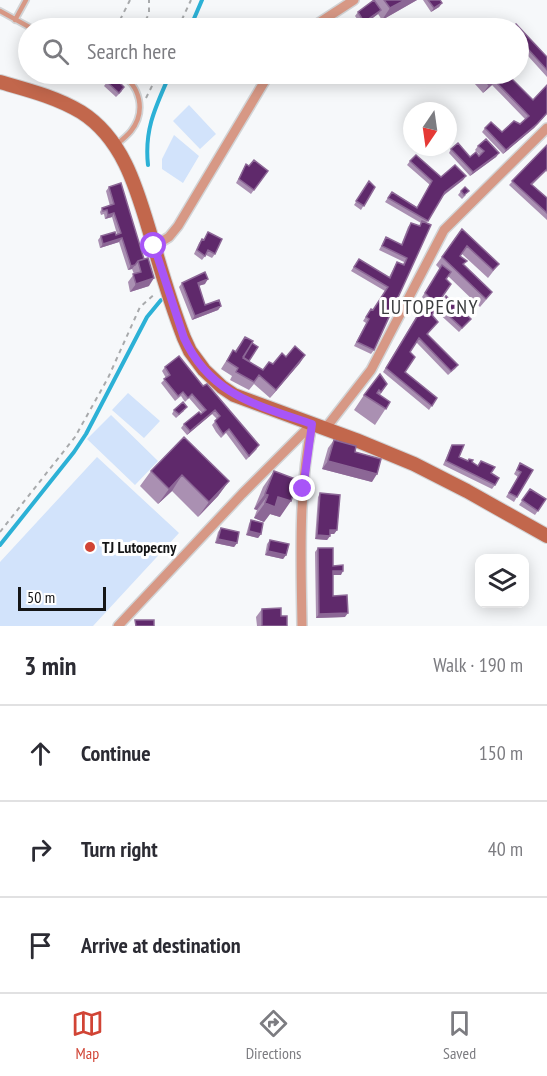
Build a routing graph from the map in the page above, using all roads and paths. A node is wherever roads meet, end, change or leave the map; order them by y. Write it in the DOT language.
graph roads {
  1 [pos="26,0"];
  2 [pos="130,0"];
  3 [pos="149,0"];
  4 [pos="191,0"];
  5 [pos="354,0"];
  6 [pos="0,11"];
  7 [pos="121,18"];
  8 [pos="147,18"];
  9 [pos="183,18"];
  10 [pos="326,18"];
  11 [pos="15,20"];
  12 [pos="18,22"];
  13 [pos="0,82"];
  14 [pos="134,84"];
  15 [pos="154,84"];
  16 [pos="263,84"];
  17 [pos="140,104"];
  18 [pos="547,129"];
  19 [pos="115,146"];
  20 [pos="154,246"];
  21 [pos="167,289"];
  22 [pos="318,427"];
  23 [pos="0,532"];
  24 [pos="547,536"];
  25 [pos="118,626"];
  26 [pos="302,626"];
  1 -- 11 [label="lane"];
  2 -- 7 [label="path"];
  3 -- 8 [label="path"];
  4 -- 9 [label="path"];
  5 -- 10 [label="street"];
  6 -- 11 [label="lane"];
  11 -- 12 [label="lane"];
  13 -- 19 [label="main road"];
  14 -- 17 [label="lane"];
  15 -- 17 [label="path"];
  16 -- 20 [label="street"];
  17 -- 19 [label="lane"];
  18 -- 22 [label="street"];
  19 -- 20 [label="main road"];
  20 -- 21 [label="main road"];
  21 -- 22 [label="main road"];
  21 -- 23 [label="path"];
  22 -- 24 [label="main road"];
  22 -- 25 [label="street"];
  22 -- 26 [label="street"];
}
